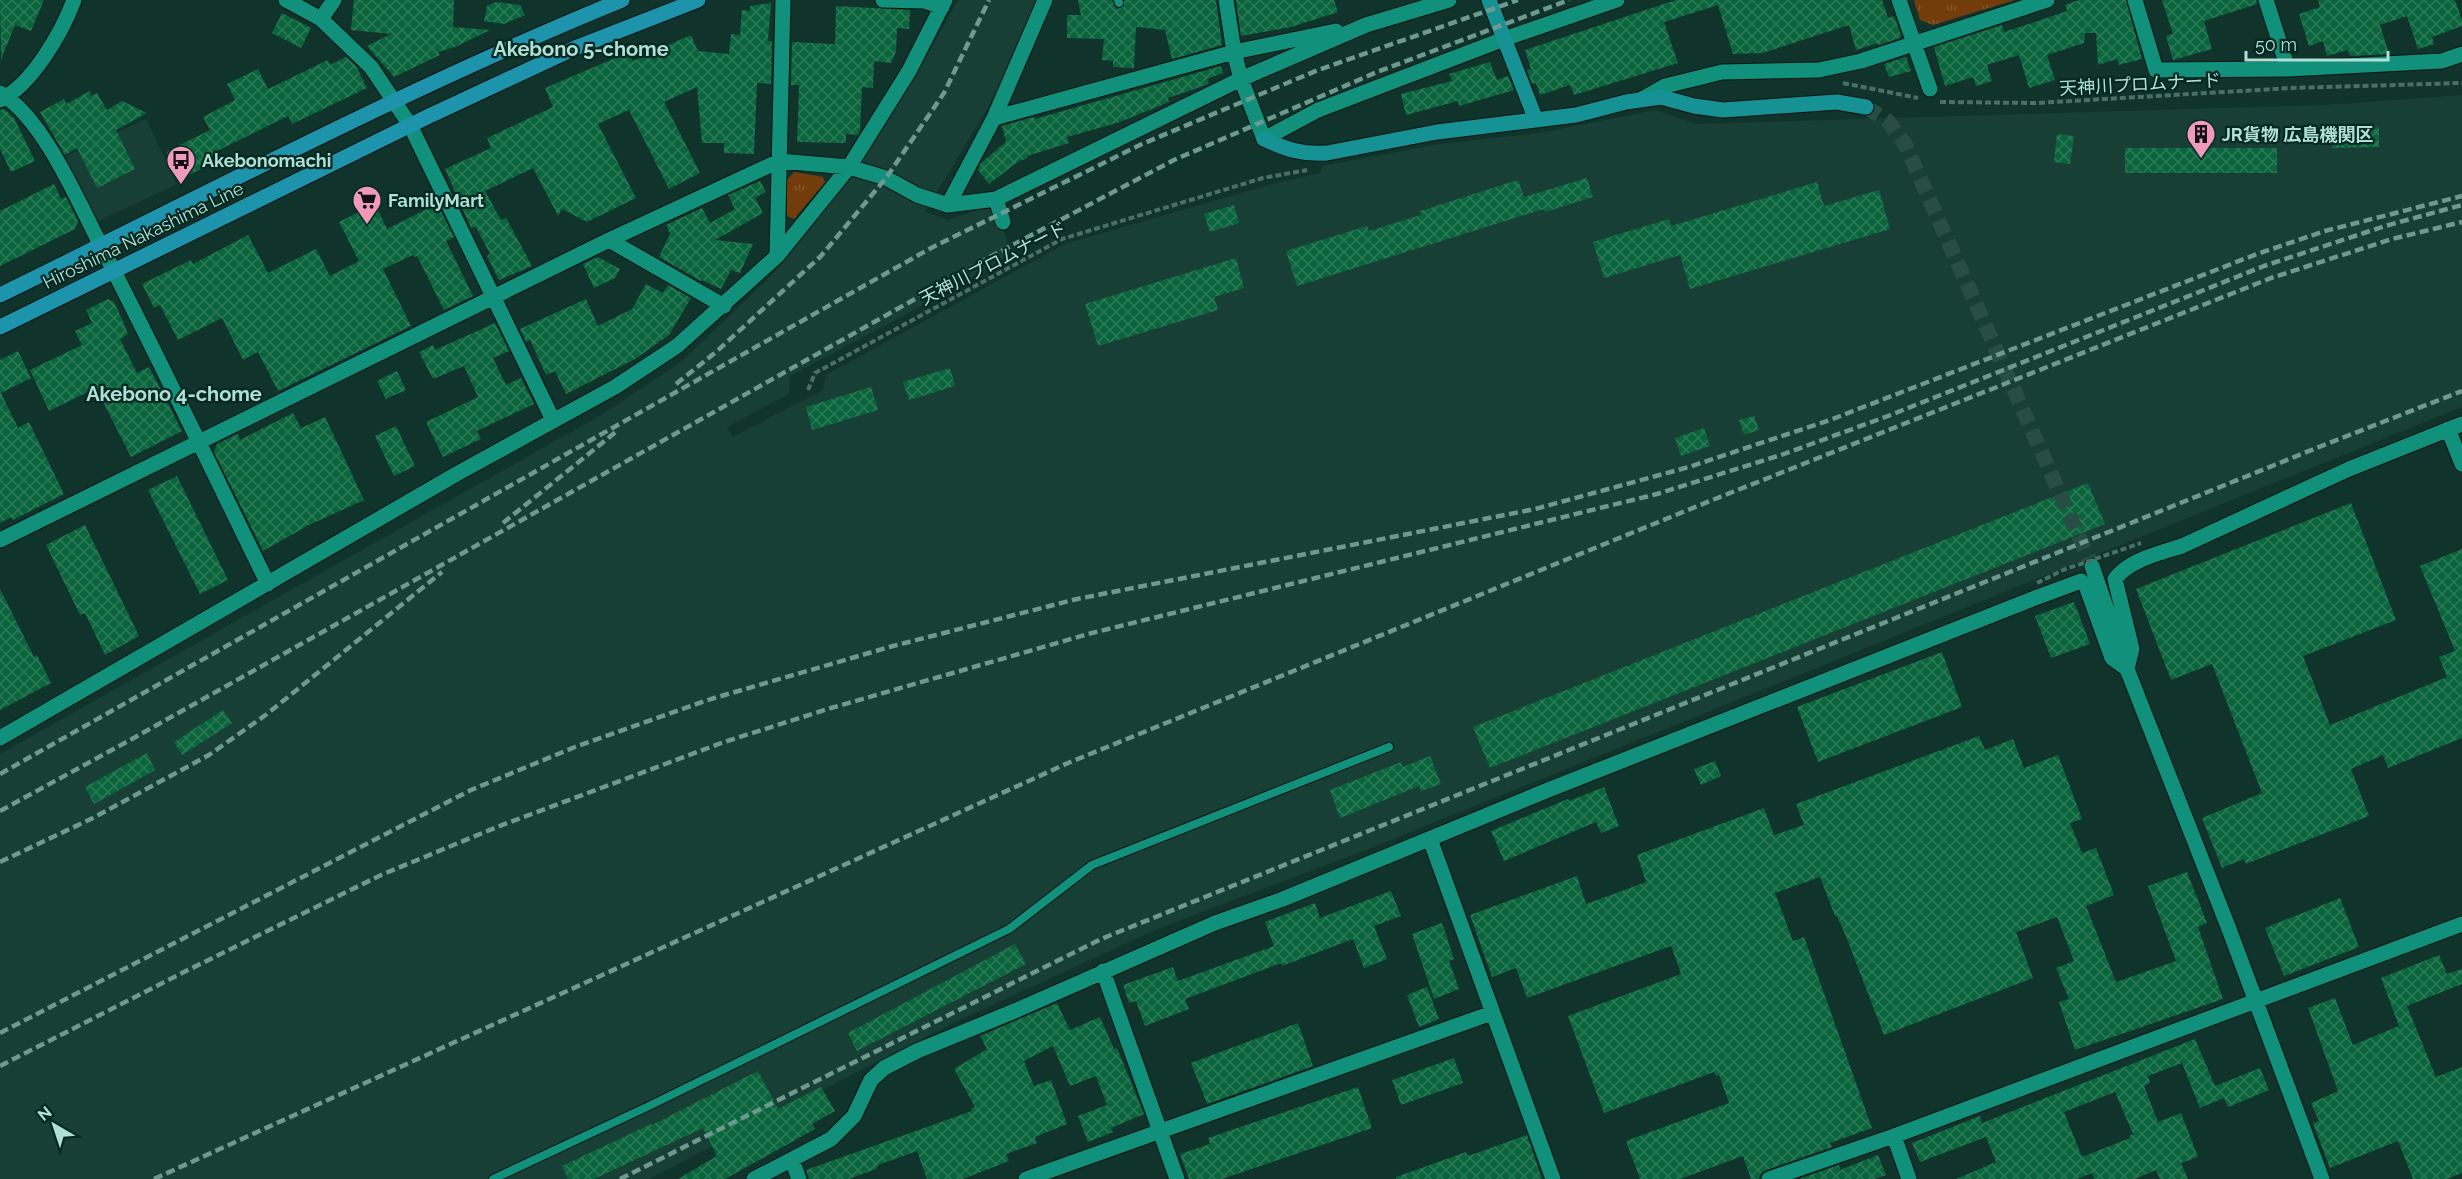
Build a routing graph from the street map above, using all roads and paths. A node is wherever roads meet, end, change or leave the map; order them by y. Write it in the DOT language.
graph roads {
  1 [pos="74,0"];
  2 [pos="286,0"];
  3 [pos="334,0"];
  4 [pos="622,0"];
  5 [pos="698,0"];
  6 [pos="783,0"];
  7 [pos="883,0"];
  8 [pos="1045,0"];
  9 [pos="1226,0"];
  10 [pos="1449,0"];
  11 [pos="1489,0"];
  12 [pos="1617,0"];
  13 [pos="1899,0"];
  14 [pos="2047,0"];
  15 [pos="2135,0"];
  16 [pos="2266,0"];
  17 [pos="944,3"];
  18 [pos="321,19"];
  19 [pos="1366,25"];
  20 [pos="1503,39"];
  21 [pos="1914,44"];
  22 [pos="1234,52"];
  23 [pos="2462,54"];
  24 [pos="2288,69"];
  25 [pos="1241,79"];
  26 [pos="1841,83"];
  27 [pos="2462,83"];
  28 [pos="2,96"];
  29 [pos="1929,97"];
  30 [pos="1642,99"];
  31 [pos="394,102"];
  32 [pos="1866,106"];
  33 [pos="994,118"];
  34 [pos="1536,120"];
  35 [pos="410,125"];
  36 [pos="1264,139"];
  37 [pos="779,161"];
  38 [pos="849,167"];
  39 [pos="1313,169"];
  40 [pos="996,199"];
  41 [pos="948,205"];
  42 [pos="1003,222"];
  43 [pos="609,240"];
  44 [pos="101,246"];
  45 [pos="777,256"];
  46 [pos="115,270"];
  47 [pos="0,295"];
  48 [pos="492,297"];
  49 [pos="724,306"];
  50 [pos="0,327"];
  51 [pos="808,390"];
  52 [pos="553,420"];
  53 [pos="2455,427"];
  54 [pos="199,442"];
  55 [pos="2462,465"];
  56 [pos="0,540"];
  57 [pos="2141,543"];
  58 [pos="2092,566"];
  59 [pos="2037,583"];
  60 [pos="268,584"];
  61 [pos="2127,669"];
  62 [pos="0,738"];
  63 [pos="1389,747"];
  64 [pos="1430,839"];
  65 [pos="2462,924"];
  66 [pos="1103,971"];
  67 [pos="2257,1002"];
  68 [pos="1492,1013"];
  69 [pos="1160,1132"];
  70 [pos="1894,1136"];
  71 [pos="792,1160"];
  72 [pos="493,1179"];
  73 [pos="754,1179"];
  74 [pos="799,1179"];
  75 [pos="1026,1179"];
  76 [pos="1177,1179"];
  77 [pos="1553,1179"];
  78 [pos="1769,1179"];
  79 [pos="1910,1179"];
  80 [pos="2322,1179"];
  1 -- 28 [label="street"];
  2 -- 18 [label="street"];
  3 -- 18 [label="street"];
  4 -- 31 [label="main road, Hiroshima Nakashima Line"];
  5 -- 35 [label="main road, Hiroshima Nakashima Line"];
  6 -- 37 [label="street"];
  7 -- 17 [label="street"];
  8 -- 33 [label="street"];
  9 -- 22 [label="street"];
  10 -- 19 [label="street"];
  11 -- 20 [label="street"];
  12 -- 20 [label="street"];
  13 -- 21 [label="street"];
  14 -- 21 [label="street"];
  15 -- 24 [label="street"];
  16 -- 24 [label="street"];
  17 -- 38 [label="street"];
  18 -- 31 [label="street"];
  19 -- 22 [label="street"];
  19 -- 25 [label="street"];
  20 -- 34 [label="street"];
  20 -- 36 [label="street"];
  21 -- 29 [label="street"];
  21 -- 30 [label="street"];
  22 -- 25 [label="street"];
  22 -- 33 [label="street"];
  23 -- 24 [label="street"];
  25 -- 36 [label="street"];
  25 -- 40 [label="street"];
  26 -- 29 [label="path, 天神川プロムナード"];
  27 -- 29 [label="path, 天神川プロムナード"];
  28 -- 44 [label="street"];
  30 -- 32 [label="street"];
  30 -- 34 [label="street"];
  31 -- 35 [label="street"];
  31 -- 44 [label="main road, Hiroshima Nakashima Line"];
  33 -- 41 [label="street"];
  34 -- 36 [label="street"];
  35 -- 46 [label="main road, Hiroshima Nakashima Line"];
  35 -- 48 [label="street"];
  37 -- 38 [label="street"];
  37 -- 43 [label="street"];
  37 -- 45 [label="street"];
  38 -- 41 [label="street"];
  38 -- 45 [label="street"];
  39 -- 51 [label="path, 天神川プロムナード"];
  40 -- 41 [label="street"];
  40 -- 42 [label="street"];
  43 -- 48 [label="street"];
  43 -- 49 [label="street"];
  44 -- 46 [label="street"];
  44 -- 47 [label="main road, Hiroshima Nakashima Line"];
  45 -- 49 [label="street"];
  46 -- 50 [label="main road, Hiroshima Nakashima Line"];
  46 -- 54 [label="street"];
  48 -- 52 [label="street"];
  48 -- 54 [label="street"];
  49 -- 52 [label="street"];
  52 -- 60 [label="street"];
  53 -- 55 [label="street"];
  53 -- 61 [label="street"];
  54 -- 56 [label="street"];
  54 -- 60 [label="street"];
  57 -- 59 [label="path, bridge"];
  58 -- 61 [label="street"];
  60 -- 62 [label="street"];
  61 -- 64 [label="street"];
  61 -- 67 [label="street"];
  63 -- 72 [label="lane"];
  64 -- 66 [label="street"];
  64 -- 68 [label="street"];
  65 -- 67 [label="street"];
  66 -- 69 [label="street"];
  66 -- 71 [label="street"];
  67 -- 70 [label="street"];
  67 -- 80 [label="street"];
  68 -- 69 [label="street"];
  68 -- 77 [label="street"];
  69 -- 75 [label="street"];
  69 -- 76 [label="street"];
  70 -- 78 [label="street"];
  70 -- 79 [label="street"];
  71 -- 73 [label="street"];
  71 -- 74 [label="street"];
}
